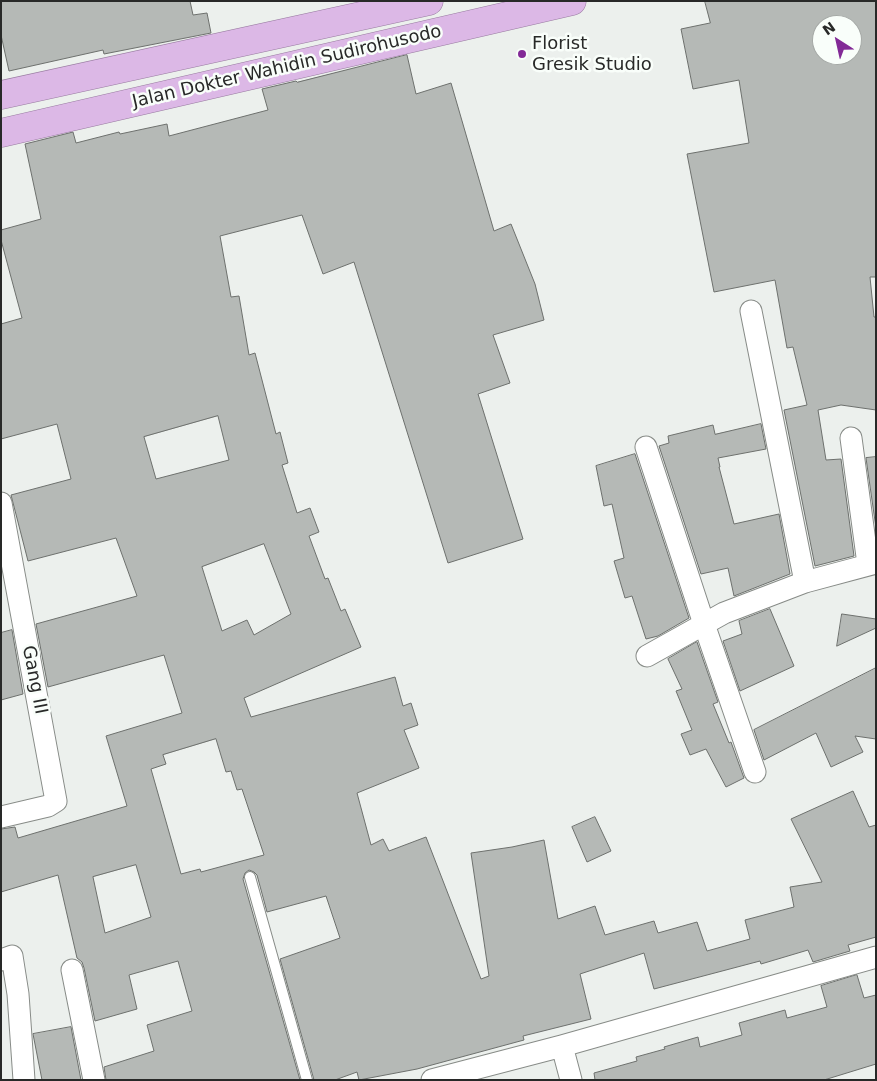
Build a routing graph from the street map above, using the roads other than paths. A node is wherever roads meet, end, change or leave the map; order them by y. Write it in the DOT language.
graph roads {
  1 [pos="429,1"];
  2 [pos="572,1"];
  3 [pos="1,95"];
  4 [pos="1,133"];
  5 [pos="751,311"];
  6 [pos="851,438"];
  7 [pos="646,448"];
  8 [pos="1,503"];
  9 [pos="872,563"];
  10 [pos="805,582"];
  11 [pos="704,624"];
  12 [pos="647,656"];
  13 [pos="755,772"];
  14 [pos="1,817"];
  15 [pos="250,877"];
  16 [pos="876,957"];
  17 [pos="1,960"];
  18 [pos="72,970"];
  19 [pos="562,1046"];
  20 [pos="24,1080"];
  21 [pos="94,1080"];
  22 [pos="307,1080"];
  23 [pos="432,1080"];
  24 [pos="572,1080"];
  1 -- 3 [label="highway, Jalan Dokter Wahidin Sudirohusodo"];
  2 -- 4 [label="highway, Jalan Dokter Wahidin Sudirohusodo"];
  5 -- 10 [label="street"];
  6 -- 9 [label="street"];
  7 -- 11 [label="street"];
  8 -- 14 [label="street, Gang III"];
  9 -- 10 [label="street"];
  10 -- 11 [label="street"];
  11 -- 12 [label="street"];
  11 -- 13 [label="street"];
  15 -- 22 [label="lane"];
  16 -- 19 [label="street"];
  17 -- 20 [label="street"];
  18 -- 21 [label="street"];
  19 -- 23 [label="street"];
  19 -- 24 [label="street"];
}
